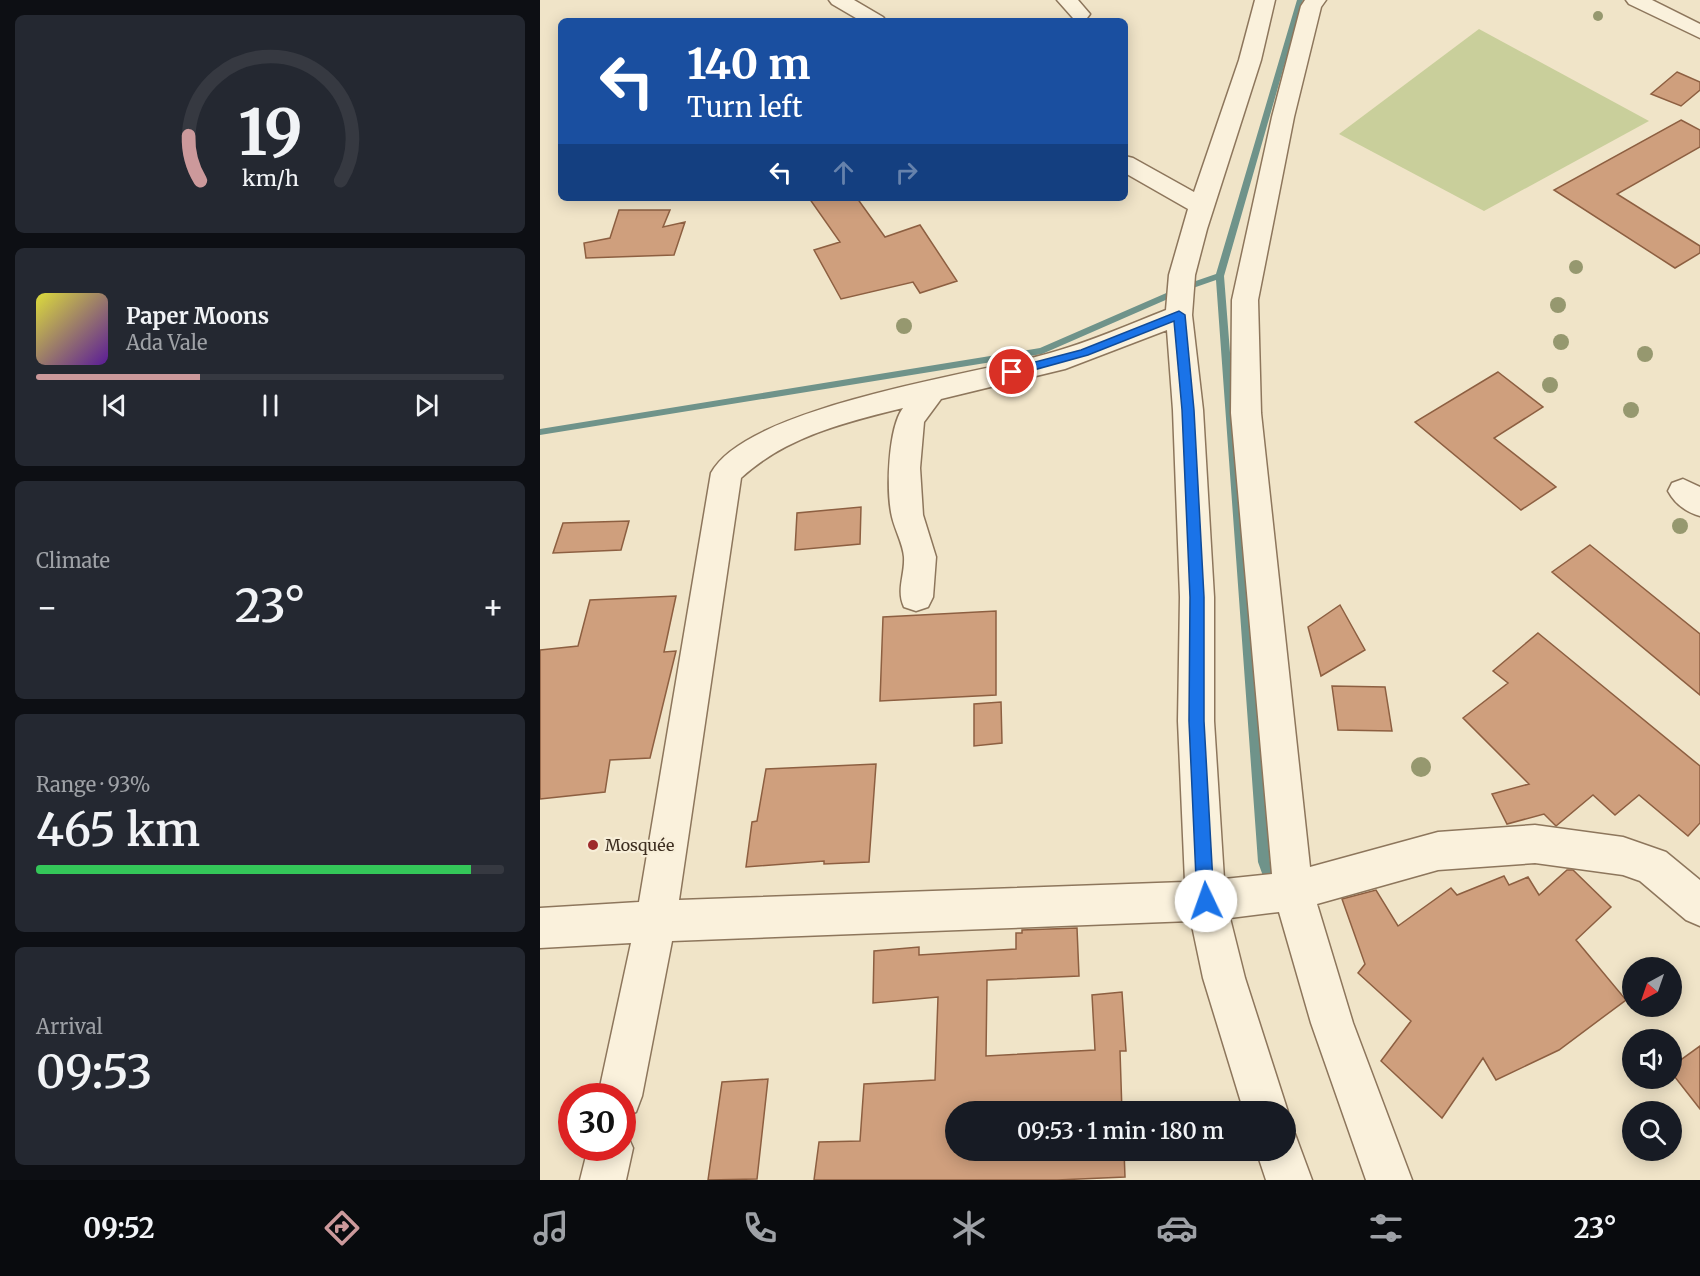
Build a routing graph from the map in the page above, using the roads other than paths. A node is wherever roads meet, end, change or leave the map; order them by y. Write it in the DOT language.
graph roads {
  1 [pos="839,0"];
  2 [pos="1265,0"];
  3 [pos="1316,0"];
  4 [pos="1636,0"];
  5 [pos="871,18"];
  6 [pos="1700,32"];
  7 [pos="1128,164"];
  8 [pos="1201,206"];
  9 [pos="1180,296"];
  10 [pos="931,392"];
  11 [pos="916,597"];
  12 [pos="1293,891"];
  13 [pos="1206,901"];
  14 [pos="1700,906"];
  15 [pos="656,921"];
  16 [pos="540,928"];
  17 [pos="623,1083"];
  18 [pos="1263,1101"];
  19 [pos="607,1161"];
  20 [pos="1283,1161"];
  21 [pos="603,1180"];
  22 [pos="1289,1180"];
  23 [pos="1389,1180"];
  1 -- 5 [label="street"];
  2 -- 8 [label="street"];
  3 -- 12 [label="street"];
  4 -- 6 [label="street"];
  7 -- 8 [label="street"];
  8 -- 9 [label="street"];
  9 -- 10 [label="street"];
  9 -- 13 [label="street"];
  10 -- 11 [label="street"];
  10 -- 15 [label="street"];
  12 -- 13 [label="street"];
  12 -- 14 [label="street"];
  12 -- 23 [label="street"];
  13 -- 15 [label="street"];
  13 -- 18 [label="street"];
  15 -- 16 [label="street"];
  15 -- 17 [label="street"];
  19 -- 21 [label="street"];
  20 -- 22 [label="street"];
}
